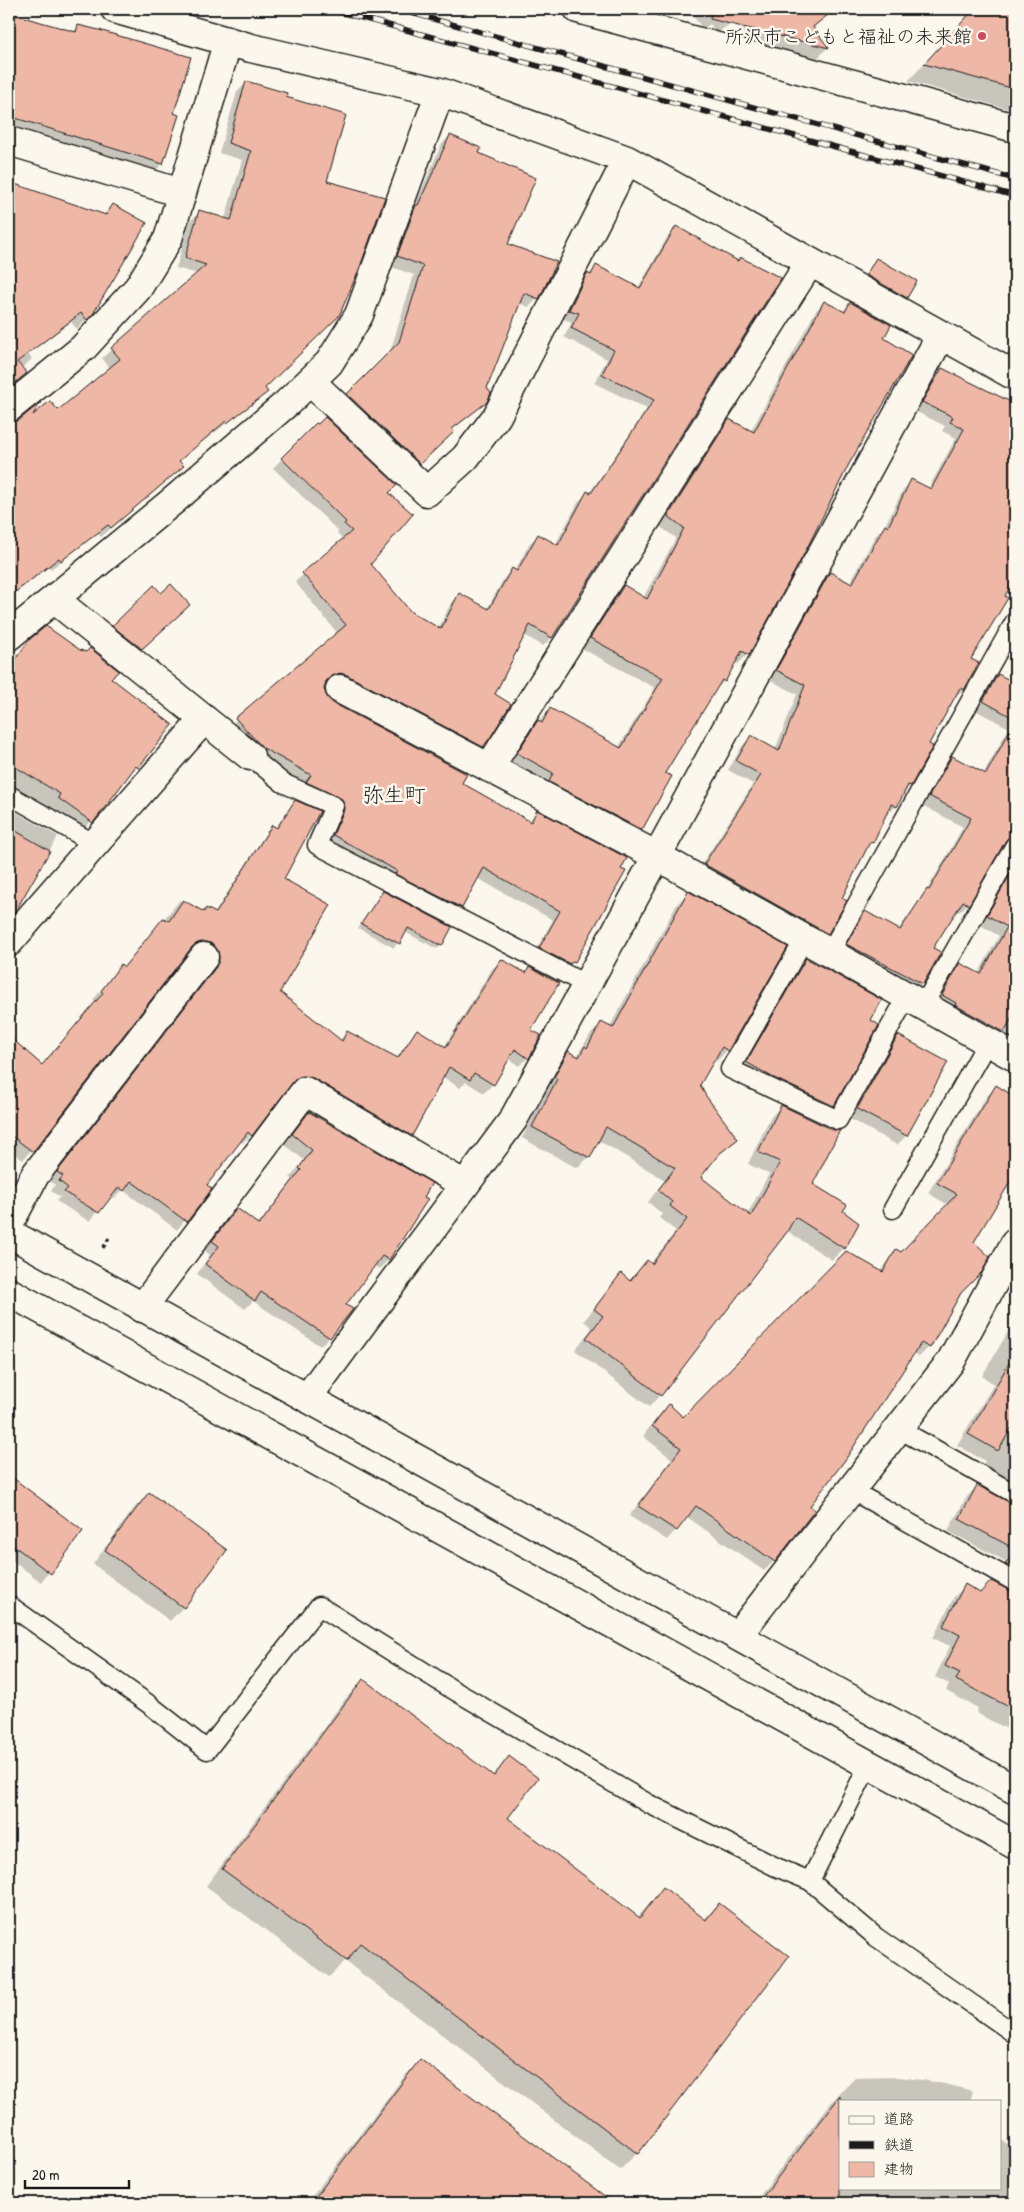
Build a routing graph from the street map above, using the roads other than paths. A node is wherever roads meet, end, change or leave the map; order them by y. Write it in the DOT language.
graph roads {
  1 [pos="115,9"];
  2 [pos="578,9"];
  3 [pos="228,41"];
  4 [pos="440,92"];
  5 [pos="1015,128"];
  6 [pos="9,141"];
  7 [pos="627,160"];
  8 [pos="181,193"];
  9 [pos="810,262"];
  10 [pos="941,335"];
  11 [pos="1015,376"];
  12 [pos="310,381"];
  13 [pos="9,408"];
  14 [pos="54,598"];
  15 [pos="1015,621"];
  16 [pos="9,636"];
  17 [pos="340,689"];
  18 [pos="204,720"];
  19 [pos="250,756"];
  20 [pos="489,768"];
  21 [pos="9,795"];
  22 [pos="95,844"];
  23 [pos="1015,845"];
  24 [pos="657,856"];
  25 [pos="805,938"];
  26 [pos="9,942"];
  27 [pos="830,952"];
  28 [pos="204,957"];
  29 [pos="587,985"];
  30 [pos="916,1000"];
  31 [pos="988,1041"];
  32 [pos="1015,1057"];
  33 [pos="466,1185"];
  34 [pos="893,1209"];
  35 [pos="9,1224"];
  36 [pos="9,1233"];
  37 [pos="1015,1243"];
  38 [pos="9,1292"];
  39 [pos="142,1308"];
  40 [pos="307,1398"];
  41 [pos="899,1428"];
  42 [pos="851,1490"];
  43 [pos="1015,1494"];
  44 [pos="1015,1582"];
  45 [pos="9,1605"];
  46 [pos="738,1635"];
  47 [pos="869,1764"];
  48 [pos="1015,1790"];
  49 [pos="1015,1845"];
  50 [pos="810,1881"];
  51 [pos="1015,2034"];
  1 -- 3 [label="street"];
  2 -- 5 [label="street"];
  3 -- 4 [label="street"];
  3 -- 8 [label="street"];
  4 -- 7 [label="street"];
  4 -- 12 [label="street"];
  6 -- 8 [label="street"];
  7 -- 9 [label="street"];
  7 -- 12 [label="street"];
  8 -- 13 [label="street"];
  9 -- 10 [label="street"];
  9 -- 20 [label="street"];
  10 -- 11 [label="street"];
  10 -- 24 [label="street"];
  12 -- 14 [label="street"];
  14 -- 16 [label="street"];
  14 -- 18 [label="street"];
  15 -- 27 [label="lane"];
  17 -- 20 [label="street"];
  18 -- 19 [label="street"];
  18 -- 22 [label="street"];
  19 -- 29 [label="lane"];
  20 -- 24 [label="street"];
  21 -- 22 [label="lane"];
  22 -- 26 [label="street"];
  23 -- 30 [label="lane"];
  24 -- 25 [label="street"];
  24 -- 29 [label="street"];
  25 -- 27 [label="street"];
  25 -- 30 [label="lane"];
  27 -- 30 [label="street"];
  28 -- 35 [label="street"];
  29 -- 33 [label="street"];
  30 -- 31 [label="street"];
  31 -- 32 [label="street"];
  31 -- 34 [label="lane"];
  33 -- 39 [label="street"];
  33 -- 40 [label="street"];
  36 -- 39 [label="street"];
  37 -- 41 [label="street"];
  38 -- 47 [label="street"];
  39 -- 40 [label="street"];
  40 -- 46 [label="street"];
  41 -- 42 [label="street"];
  41 -- 43 [label="lane"];
  42 -- 44 [label="lane"];
  42 -- 46 [label="street"];
  45 -- 50 [label="lane"];
  46 -- 48 [label="street"];
  47 -- 49 [label="street"];
  47 -- 50 [label="lane"];
  50 -- 51 [label="lane"];
}
